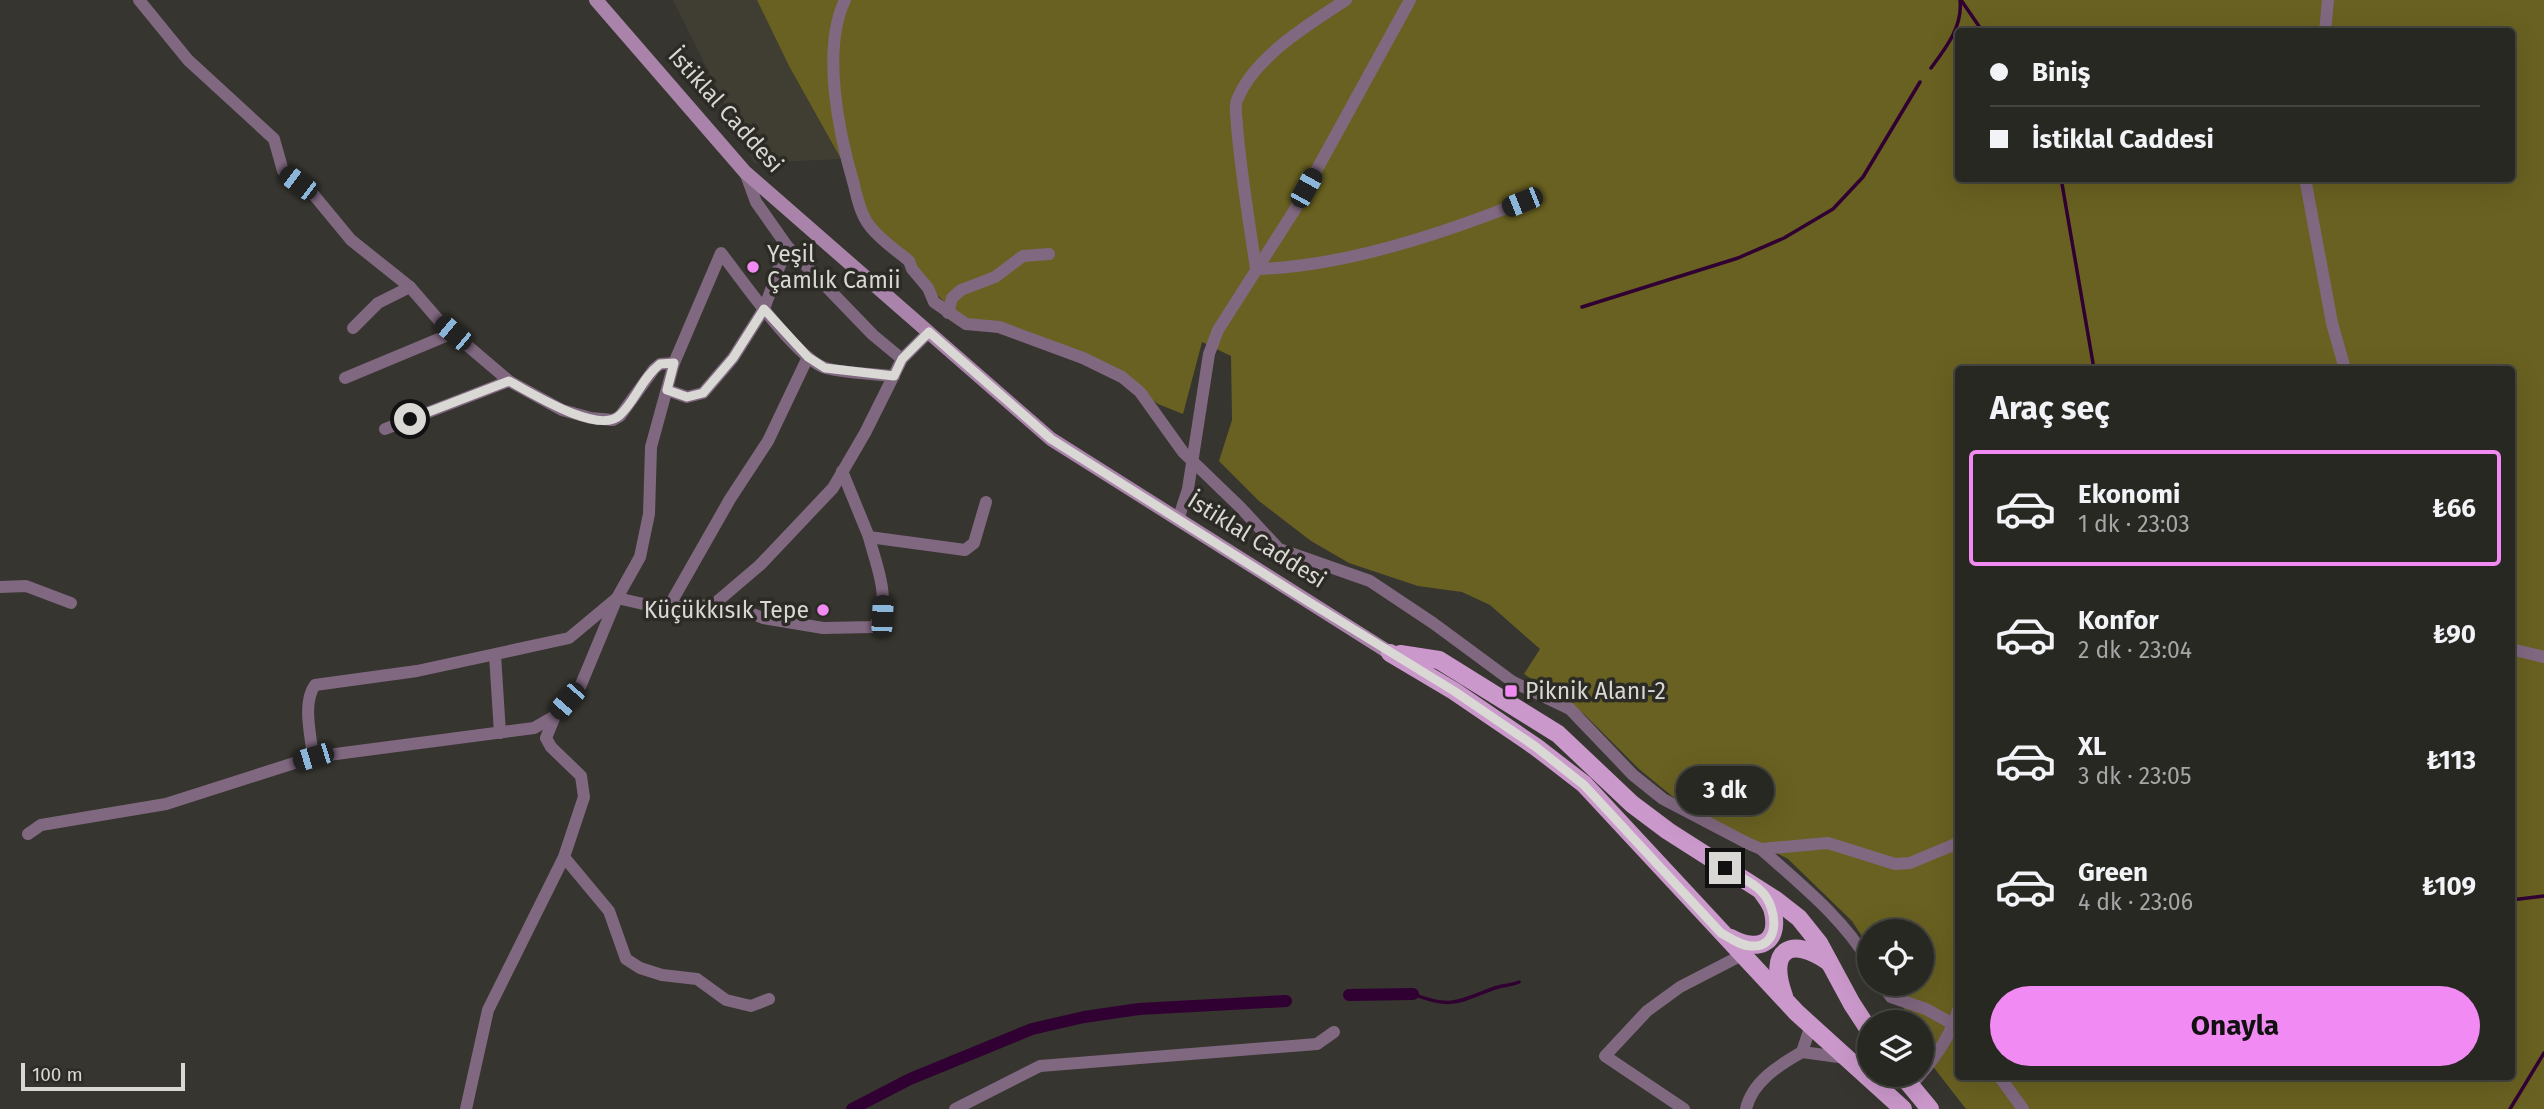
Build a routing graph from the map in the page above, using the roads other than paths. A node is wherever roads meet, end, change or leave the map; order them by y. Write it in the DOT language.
graph roads {
  1 [pos="139,0"];
  2 [pos="596,0"];
  3 [pos="845,0"];
  4 [pos="1346,0"];
  5 [pos="1410,0"];
  6 [pos="2328,0"];
  7 [pos="2325,28"];
  8 [pos="745,172"];
  9 [pos="2306,182"];
  10 [pos="1522,202"];
  11 [pos="786,246"];
  12 [pos="1049,254"];
  13 [pos="1256,269"];
  14 [pos="410,287"];
  15 [pos="764,309"];
  16 [pos="948,313"];
  17 [pos="354,328"];
  18 [pos="929,332"];
  19 [pos="453,333"];
  20 [pos="808,357"];
  21 [pos="902,359"];
  22 [pos="674,363"];
  23 [pos="2344,366"];
  24 [pos="894,376"];
  25 [pos="345,378"];
  26 [pos="509,381"];
  27 [pos="667,390"];
  28 [pos="385,429"];
  29 [pos="1193,461"];
  30 [pos="842,471"];
  31 [pos="986,502"];
  32 [pos="1178,520"];
  33 [pos="869,537"];
  34 [pos="0,587"];
  35 [pos="618,598"];
  36 [pos="71,603"];
  37 [pos="668,608"];
  38 [pos="745,611"];
  39 [pos="2515,650"];
  40 [pos="1390,653"];
  41 [pos="495,655"];
  42 [pos="2544,657"];
  43 [pos="555,716"];
  44 [pos="500,733"];
  45 [pos="313,757"];
  46 [pos="28,834"];
  47 [pos="1955,844"];
  48 [pos="1761,849"];
  49 [pos="564,857"];
  50 [pos="1762,892"];
  51 [pos="1721,933"];
  52 [pos="1857,942"];
  53 [pos="1742,955"];
  54 [pos="1829,962"];
  55 [pos="1890,996"];
  56 [pos="769,999"];
  57 [pos="1785,1000"];
  58 [pos="1857,1010"];
  59 [pos="1955,1019"];
  60 [pos="1955,1023"];
  61 [pos="1811,1025"];
  62 [pos="1334,1032"];
  63 [pos="1802,1052"];
  64 [pos="1847,1058"];
  65 [pos="1934,1059"];
  66 [pos="2002,1080"];
  67 [pos="1912,1087"];
  68 [pos="466,1109"];
  69 [pos="955,1109"];
  70 [pos="1684,1109"];
  71 [pos="1746,1109"];
  72 [pos="1903,1109"];
  73 [pos="1930,1109"];
  74 [pos="2023,1109"];
  1 -- 14 [label="street"];
  2 -- 8 [label="main road, İstiklal Caddesi"];
  3 -- 16 [label="street"];
  4 -- 13 [label="street"];
  5 -- 13 [label="street"];
  6 -- 7 [label="street"];
  8 -- 11 [label="street"];
  8 -- 18 [label="main road, İstiklal Caddesi"];
  9 -- 23 [label="street"];
  10 -- 13 [label="street"];
  11 -- 15 [label="street"];
  11 -- 21 [label="street"];
  12 -- 16 [label="street"];
  13 -- 29 [label="street"];
  14 -- 17 [label="street"];
  14 -- 19 [label="street"];
  15 -- 20 [label="street"];
  15 -- 22 [label="street"];
  15 -- 27 [label="street"];
  16 -- 29 [label="street"];
  18 -- 21 [label="street"];
  18 -- 32 [label="main road, İstiklal Caddesi"];
  19 -- 25 [label="street"];
  19 -- 26 [label="street"];
  20 -- 24 [label="street"];
  20 -- 37 [label="street"];
  21 -- 24 [label="street"];
  22 -- 26 [label="street"];
  22 -- 27 [label="street"];
  24 -- 30 [label="street"];
  26 -- 28 [label="street"];
  27 -- 35 [label="street"];
  29 -- 32 [label="street"];
  29 -- 48 [label="street"];
  30 -- 33 [label="street"];
  30 -- 37 [label="street"];
  31 -- 33 [label="street"];
  32 -- 40 [label="main road, İstiklal Caddesi"];
  33 -- 38 [label="street"];
  34 -- 36 [label="street"];
  35 -- 37 [label="street"];
  35 -- 41 [label="street"];
  35 -- 43 [label="street"];
  39 -- 42 [label="street"];
  40 -- 50 [label="main road"];
  40 -- 51 [label="main road, İstiklal Caddesi"];
  41 -- 44 [label="street"];
  41 -- 45 [label="street"];
  43 -- 44 [label="street"];
  43 -- 49 [label="street"];
  44 -- 45 [label="street"];
  45 -- 46 [label="street"];
  47 -- 48 [label="street"];
  48 -- 52 [label="street"];
  49 -- 56 [label="street"];
  49 -- 68 [label="street"];
  50 -- 51 [label="main road"];
  50 -- 54 [label="main road"];
  51 -- 53 [label="main road, İstiklal Caddesi"];
  53 -- 57 [label="main road, İstiklal Caddesi"];
  53 -- 70 [label="street"];
  54 -- 57 [label="main road"];
  54 -- 58 [label="main road"];
  55 -- 59 [label="street"];
  57 -- 61 [label="main road, İstiklal Caddesi"];
  60 -- 65 [label="street"];
  61 -- 63 [label="street"];
  61 -- 64 [label="main road, İstiklal Caddesi"];
  62 -- 69 [label="street"];
  63 -- 64 [label="street"];
  63 -- 71 [label="street"];
  64 -- 72 [label="main road, İstiklal Caddesi"];
  66 -- 74 [label="street"];
  67 -- 73 [label="main road"];
}
